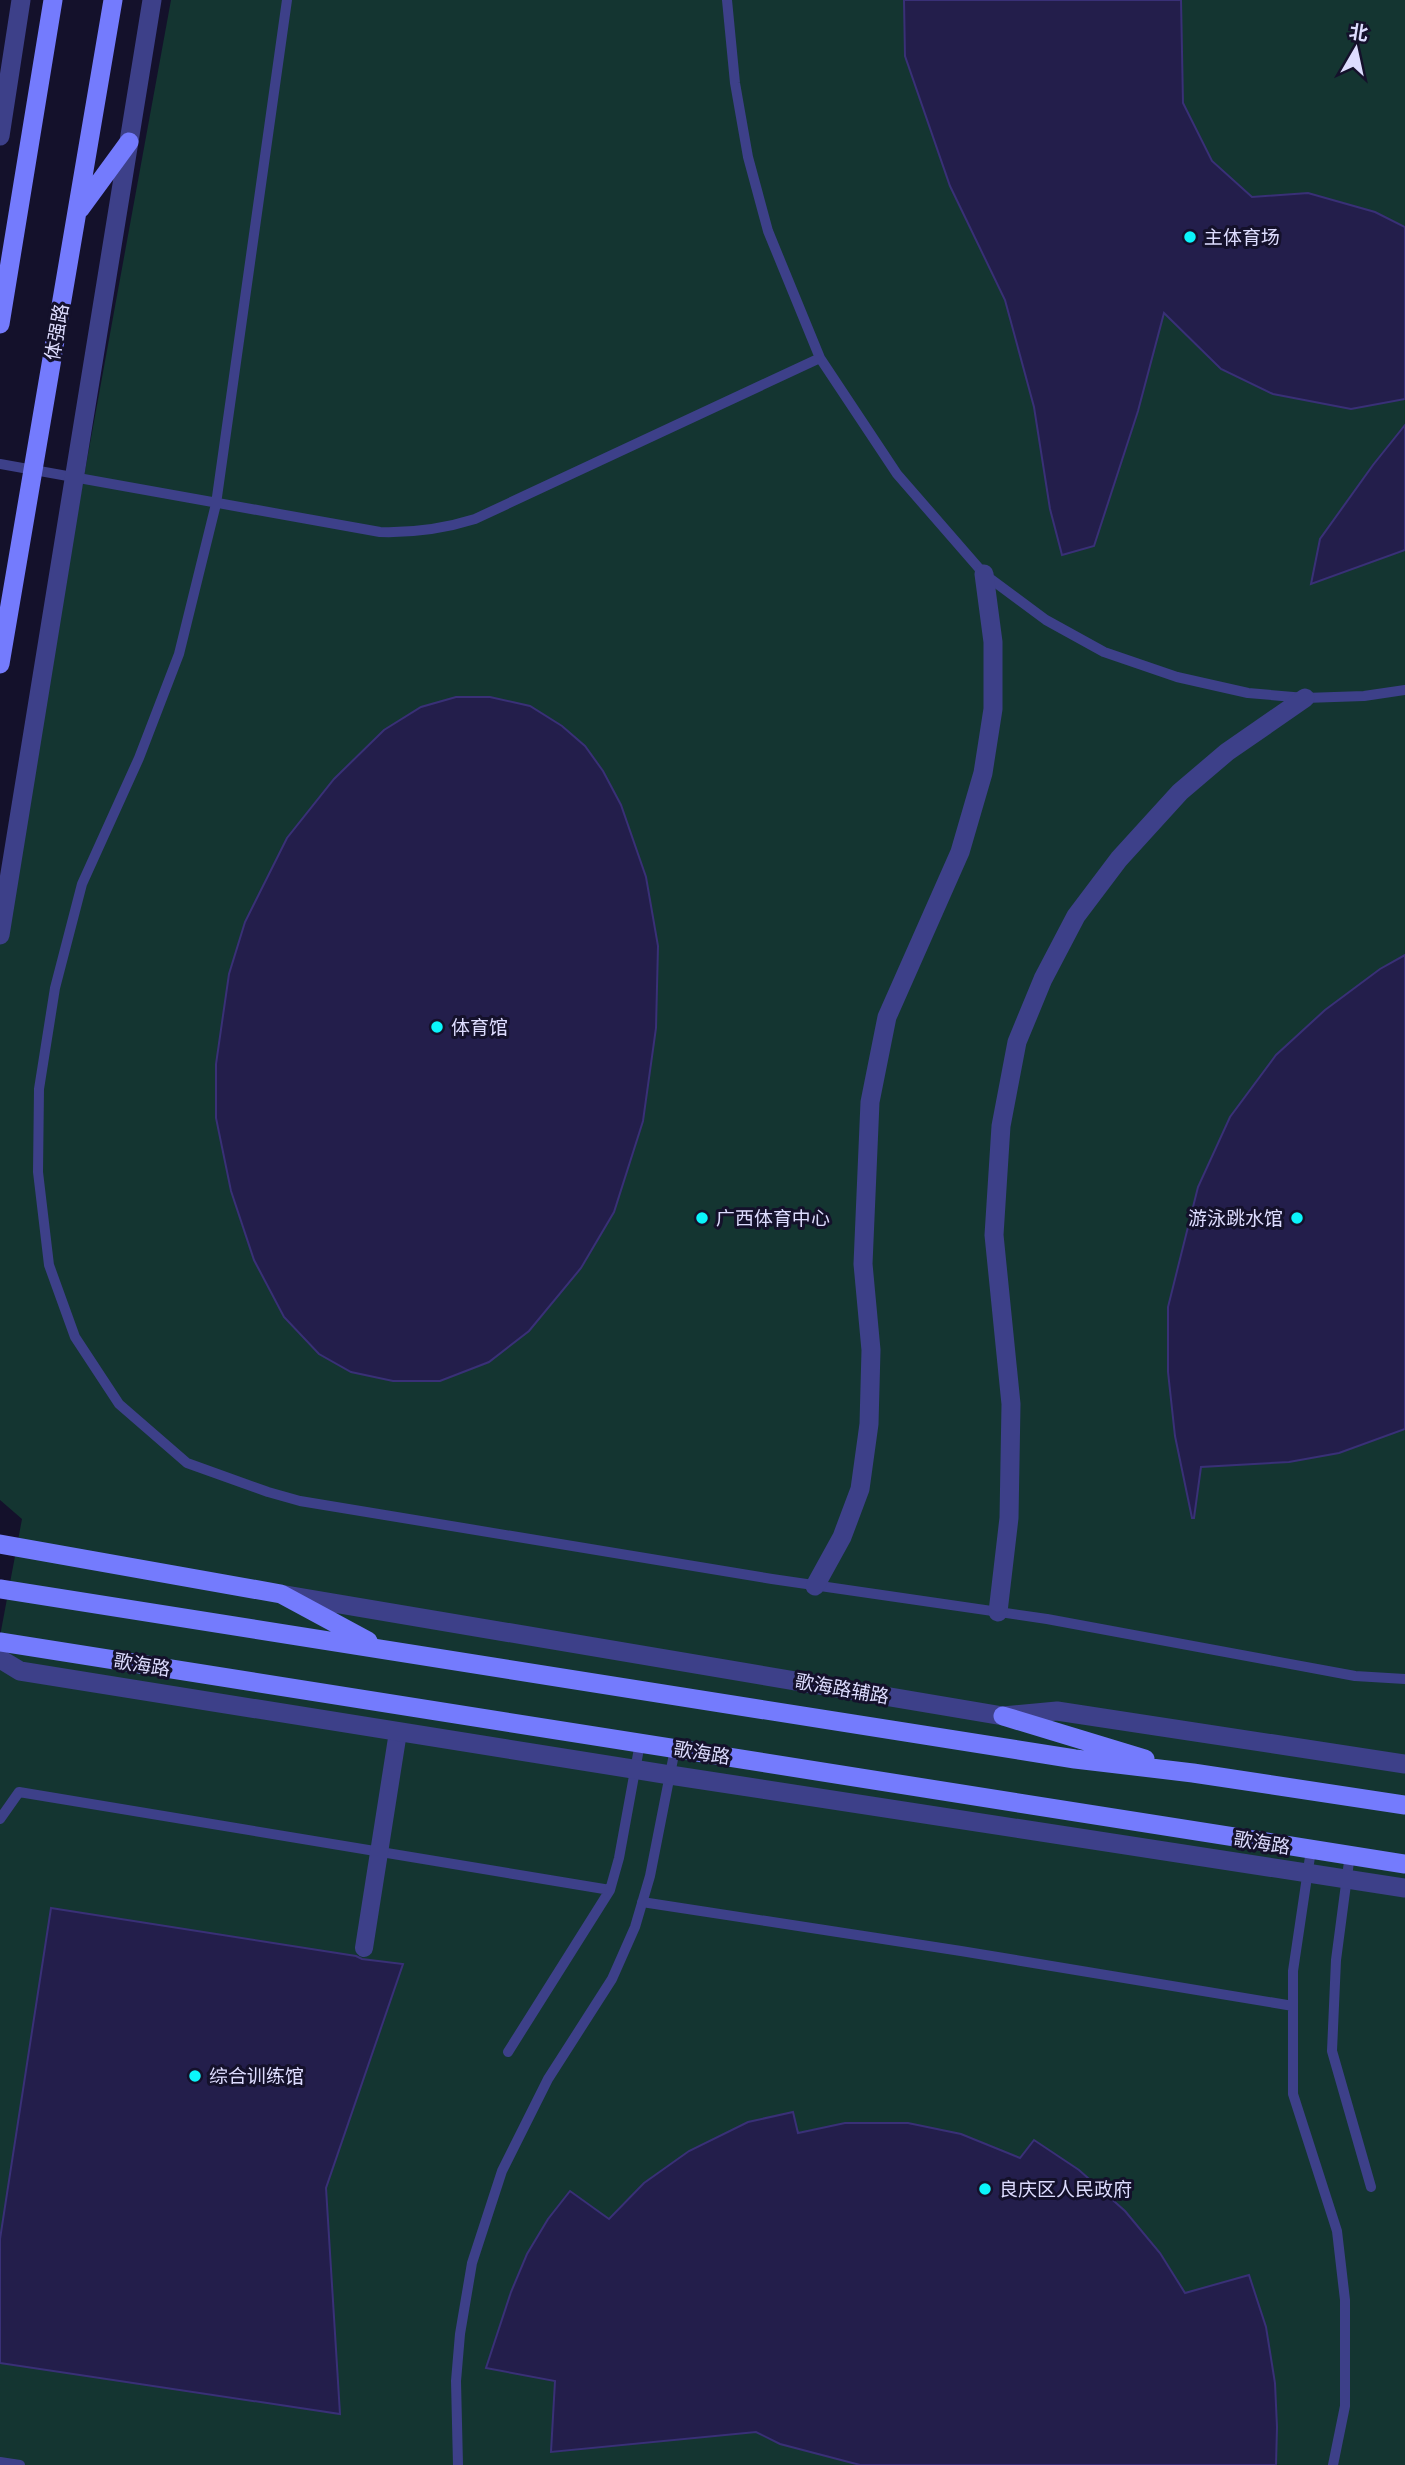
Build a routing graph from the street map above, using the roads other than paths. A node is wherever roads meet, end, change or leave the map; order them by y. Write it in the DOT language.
graph roads {
  1 [pos="21,0"];
  2 [pos="53,0"];
  3 [pos="113,0"];
  4 [pos="152,0"];
  5 [pos="288,0"];
  6 [pos="727,0"];
  7 [pos="2,110"];
  8 [pos="0,136"];
  9 [pos="129,142"];
  10 [pos="77,213"];
  11 [pos="0,324"];
  12 [pos="820,358"];
  13 [pos="0,464"];
  14 [pos="34,471"];
  15 [pos="75,478"];
  16 [pos="216,504"];
  17 [pos="984,574"];
  18 [pos="0,664"];
  19 [pos="1405,690"];
  20 [pos="1305,698"];
  21 [pos="0,934"];
  22 [pos="0,1544"];
  23 [pos="815,1586"];
  24 [pos="0,1589"];
  25 [pos="281,1594"];
  26 [pos="999,1612"];
  27 [pos="0,1642"];
  28 [pos="381,1648"];
  29 [pos="70,1653"];
  30 [pos="0,1658"];
  31 [pos="1405,1679"];
  32 [pos="1003,1716"];
  33 [pos="398,1731"];
  34 [pos="640,1743"];
  35 [pos="675,1749"];
  36 [pos="1405,1764"];
  37 [pos="635,1769"];
  38 [pos="1193,1773"];
  39 [pos="670,1775"];
  40 [pos="1405,1805"];
  41 [pos="0,1819"];
  42 [pos="1311,1850"];
  43 [pos="378,1851"];
  44 [pos="1350,1854"];
  45 [pos="1405,1864"];
  46 [pos="1307,1873"];
  47 [pos="1347,1879"];
  48 [pos="1405,1888"];
  49 [pos="610,1889"];
  50 [pos="642,1902"];
  51 [pos="364,1948"];
  52 [pos="1293,2006"];
  53 [pos="508,2052"];
  54 [pos="1371,2188"];
  55 [pos="0,2462"];
  56 [pos="20,2465"];
  57 [pos="458,2465"];
  58 [pos="1333,2465"];
  1 -- 7 [label="street"];
  2 -- 11 [label="main road"];
  3 -- 10 [label="main road, 体强路"];
  4 -- 9 [label="street"];
  5 -- 16 [label="lane"];
  6 -- 12 [label="lane"];
  7 -- 8 [label="street"];
  9 -- 10 [label="main road"];
  9 -- 15 [label="street"];
  10 -- 14 [label="main road, 体强路"];
  12 -- 16 [label="lane"];
  12 -- 17 [label="lane"];
  13 -- 14 [label="lane"];
  14 -- 15 [label="lane"];
  14 -- 18 [label="main road, 体强路"];
  15 -- 16 [label="lane"];
  15 -- 21 [label="street"];
  16 -- 23 [label="lane"];
  17 -- 20 [label="lane"];
  17 -- 23 [label="street"];
  19 -- 20 [label="lane"];
  20 -- 26 [label="street"];
  22 -- 25 [label="main road"];
  23 -- 26 [label="lane"];
  24 -- 28 [label="main road"];
  25 -- 28 [label="main road"];
  25 -- 32 [label="street, 歌海路辅路"];
  26 -- 31 [label="lane"];
  27 -- 29 [label="main road, 歌海路"];
  28 -- 38 [label="main road"];
  29 -- 30 [label="main road"];
  29 -- 34 [label="main road, 歌海路"];
  30 -- 33 [label="street"];
  32 -- 36 [label="street, 歌海路辅路"];
  32 -- 38 [label="main road"];
  33 -- 37 [label="street"];
  33 -- 43 [label="street"];
  34 -- 35 [label="main road, 歌海路"];
  34 -- 37 [label="lane"];
  35 -- 39 [label="lane"];
  35 -- 42 [label="main road, 歌海路"];
  37 -- 39 [label="street"];
  37 -- 49 [label="lane"];
  38 -- 40 [label="main road"];
  39 -- 46 [label="street"];
  39 -- 50 [label="lane"];
  41 -- 43 [label="lane"];
  42 -- 44 [label="main road, 歌海路"];
  42 -- 46 [label="lane"];
  43 -- 49 [label="lane"];
  43 -- 51 [label="street"];
  44 -- 45 [label="main road, 歌海路"];
  44 -- 47 [label="lane"];
  46 -- 47 [label="street"];
  46 -- 52 [label="lane"];
  47 -- 48 [label="street"];
  47 -- 54 [label="lane"];
  49 -- 53 [label="lane"];
  50 -- 52 [label="lane"];
  50 -- 57 [label="lane"];
  52 -- 58 [label="lane"];
  55 -- 56 [label="lane"];
}
